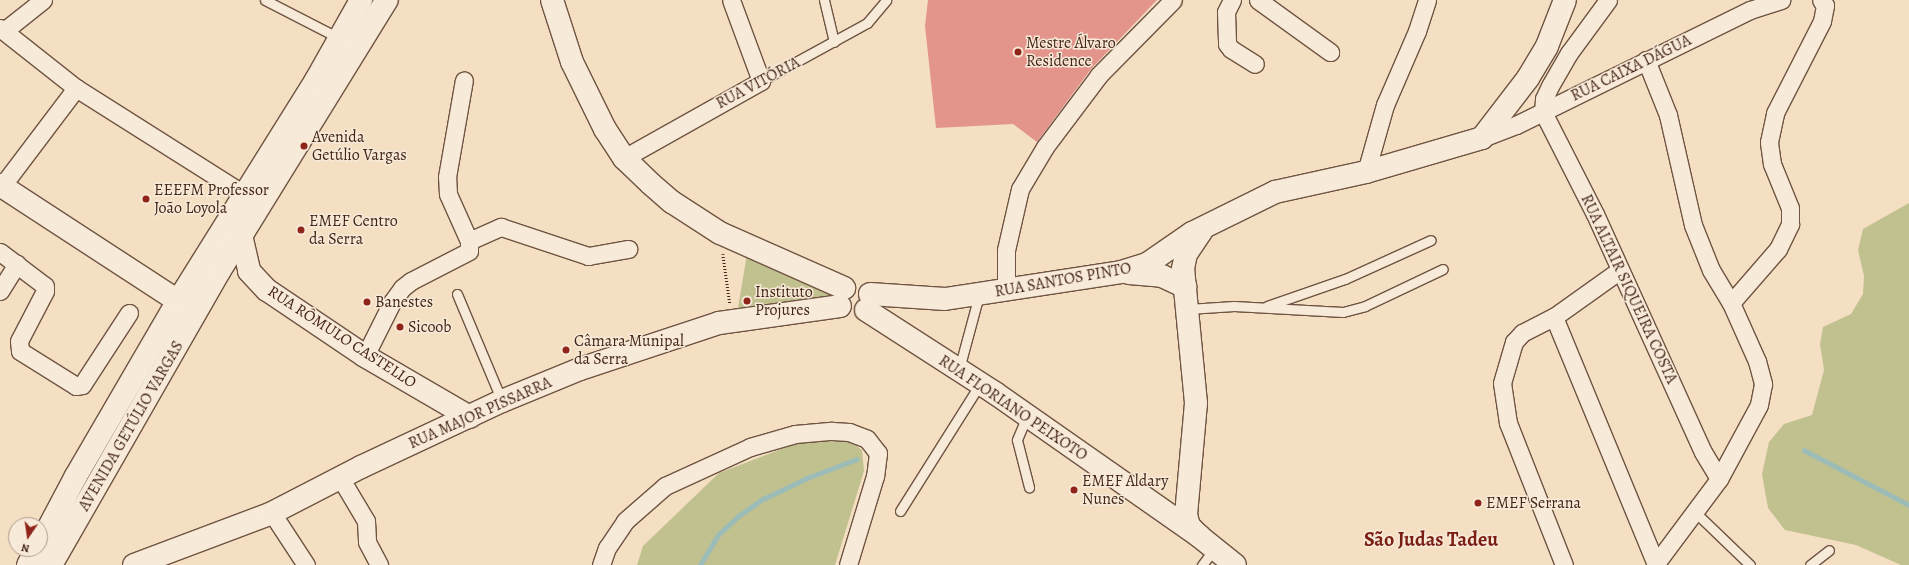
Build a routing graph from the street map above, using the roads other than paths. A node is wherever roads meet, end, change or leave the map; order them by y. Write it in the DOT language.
graph roads {
  1 [pos="42,0"];
  2 [pos="265,0"];
  3 [pos="361,0"];
  4 [pos="387,0"];
  5 [pos="552,0"];
  6 [pos="731,0"];
  7 [pos="824,0"];
  8 [pos="886,0"];
  9 [pos="1173,0"];
  10 [pos="1232,0"];
  11 [pos="1258,0"];
  12 [pos="1427,0"];
  13 [pos="1565,0"];
  14 [pos="1608,0"];
  15 [pos="1781,0"];
  16 [pos="1821,0"];
  17 [pos="2,30"];
  18 [pos="339,38"];
  19 [pos="834,42"];
  20 [pos="1330,52"];
  21 [pos="1646,60"];
  22 [pos="1255,64"];
  23 [pos="464,80"];
  24 [pos="761,81"];
  25 [pos="76,88"];
  26 [pos="1544,105"];
  27 [pos="1482,138"];
  28 [pos="624,158"];
  29 [pos="1366,172"];
  30 [pos="1,186"];
  31 [pos="246,195"];
  32 [pos="1204,228"];
  33 [pos="242,236"];
  34 [pos="1431,240"];
  35 [pos="469,241"];
  36 [pos="628,249"];
  37 [pos="0,252"];
  38 [pos="17,264"];
  39 [pos="1443,269"];
  40 [pos="220,270"];
  41 [pos="1620,270"];
  42 [pos="1121,272"];
  43 [pos="1186,287"];
  44 [pos="267,290"];
  45 [pos="1006,290"];
  46 [pos="0,291"];
  47 [pos="457,294"];
  48 [pos="978,295"];
  49 [pos="842,297"];
  50 [pos="178,301"];
  51 [pos="868,302"];
  52 [pos="1731,303"];
  53 [pos="1264,307"];
  54 [pos="1188,309"];
  55 [pos="129,313"];
  56 [pos="1554,317"];
  57 [pos="365,356"];
  58 [pos="958,370"];
  59 [pos="980,384"];
  60 [pos="502,401"];
  61 [pos="444,403"];
  62 [pos="1027,416"];
  63 [pos="470,417"];
  64 [pos="441,430"];
  65 [pos="341,479"];
  66 [pos="1719,479"];
  67 [pos="1029,487"];
  68 [pos="1188,494"];
  69 [pos="1158,508"];
  70 [pos="900,511"];
  71 [pos="272,513"];
  72 [pos="1696,513"];
  73 [pos="48,529"];
  74 [pos="1205,550"];
  75 [pos="1829,550"];
  76 [pos="51,565"];
  77 [pos="134,565"];
  78 [pos="306,565"];
  79 [pos="379,565"];
  80 [pos="601,565"];
  81 [pos="848,565"];
  82 [pos="1235,565"];
  83 [pos="1564,565"];
  84 [pos="1655,565"];
  85 [pos="1750,565"];
  86 [pos="1810,565"];
  1 -- 17 [label="street"];
  2 -- 18 [label="lane"];
  3 -- 18 [label="street, AVENIDA GETÚLIO VARGAS"];
  4 -- 33 [label="street, AVENIDA GETÚLIO VARGAS"];
  5 -- 28 [label="street"];
  6 -- 24 [label="street"];
  7 -- 19 [label="lane"];
  8 -- 19 [label="lane, RUA VITÓRIA"];
  9 -- 45 [label="street"];
  10 -- 22 [label="street"];
  11 -- 20 [label="street"];
  12 -- 29 [label="street"];
  13 -- 27 [label="street"];
  14 -- 26 [label="street"];
  15 -- 21 [label="street, RUA CAIXA DÁGUA"];
  16 -- 52 [label="street"];
  17 -- 25 [label="street"];
  18 -- 31 [label="street, AVENIDA GETÚLIO VARGAS"];
  19 -- 24 [label="lane, RUA VITÓRIA"];
  21 -- 26 [label="street, RUA CAIXA DÁGUA"];
  21 -- 52 [label="street"];
  23 -- 35 [label="street"];
  24 -- 28 [label="street, RUA VITÓRIA"];
  25 -- 30 [label="street"];
  25 -- 31 [label="street"];
  26 -- 27 [label="street, RUA CAIXA DÁGUA"];
  26 -- 41 [label="street, RUA ALTAIR SIQUEIRA COSTA"];
  27 -- 29 [label="street, RUA SANTOS PINTO"];
  28 -- 49 [label="street"];
  29 -- 32 [label="street, RUA SANTOS PINTO"];
  30 -- 50 [label="street"];
  31 -- 50 [label="street, AVENIDA GETÚLIO VARGAS"];
  32 -- 42 [label="street, RUA SANTOS PINTO"];
  32 -- 43 [label="street"];
  33 -- 40 [label="street, AVENIDA GETÚLIO VARGAS"];
  33 -- 44 [label="street, RUA RÔMULO CASTELLO"];
  34 -- 53 [label="lane"];
  35 -- 36 [label="street"];
  35 -- 57 [label="street"];
  37 -- 38 [label="street"];
  38 -- 46 [label="street"];
  38 -- 55 [label="street"];
  39 -- 53 [label="lane"];
  40 -- 44 [label="street"];
  40 -- 50 [label="street"];
  40 -- 76 [label="street, AVENIDA GETÚLIO VARGAS"];
  41 -- 56 [label="street"];
  41 -- 66 [label="street, RUA ALTAIR SIQUEIRA COSTA"];
  42 -- 43 [label="street"];
  42 -- 45 [label="street, RUA SANTOS PINTO"];
  43 -- 54 [label="street"];
  44 -- 57 [label="street, RUA RÔMULO CASTELLO"];
  45 -- 48 [label="street, RUA SANTOS PINTO"];
  47 -- 60 [label="lane"];
  48 -- 51 [label="street, RUA SANTOS PINTO"];
  48 -- 58 [label="lane"];
  49 -- 51 [label="street, RUA SANTOS PINTO"];
  49 -- 60 [label="street, RUA MAJOR PISSARRA"];
  50 -- 73 [label="street, AVENIDA GETÚLIO VARGAS"];
  51 -- 58 [label="street, RUA FLORIANO PEIXOTO"];
  52 -- 66 [label="street"];
  53 -- 54 [label="lane"];
  54 -- 68 [label="street"];
  56 -- 83 [label="street"];
  56 -- 84 [label="street"];
  57 -- 61 [label="street, RUA RÔMULO CASTELLO"];
  58 -- 59 [label="street, RUA FLORIANO PEIXOTO"];
  59 -- 62 [label="street, RUA FLORIANO PEIXOTO"];
  59 -- 70 [label="lane"];
  60 -- 63 [label="street, RUA MAJOR PISSARRA"];
  61 -- 63 [label="street, RUA RÔMULO CASTELLO"];
  61 -- 64 [label="street"];
  62 -- 67 [label="lane"];
  62 -- 69 [label="street, RUA FLORIANO PEIXOTO"];
  63 -- 64 [label="street, RUA MAJOR PISSARRA"];
  64 -- 65 [label="street, RUA MAJOR PISSARRA"];
  65 -- 71 [label="street, RUA MAJOR PISSARRA"];
  65 -- 79 [label="street"];
  66 -- 72 [label="street"];
  68 -- 69 [label="street"];
  68 -- 74 [label="street"];
  69 -- 74 [label="street, RUA FLORIANO PEIXOTO"];
  71 -- 77 [label="street, RUA MAJOR PISSARRA"];
  71 -- 78 [label="street"];
  72 -- 84 [label="street"];
  72 -- 85 [label="lane"];
  74 -- 82 [label="street, RUA FLORIANO PEIXOTO"];
  75 -- 86 [label="lane"];
  80 -- 81 [label="street"];
}
